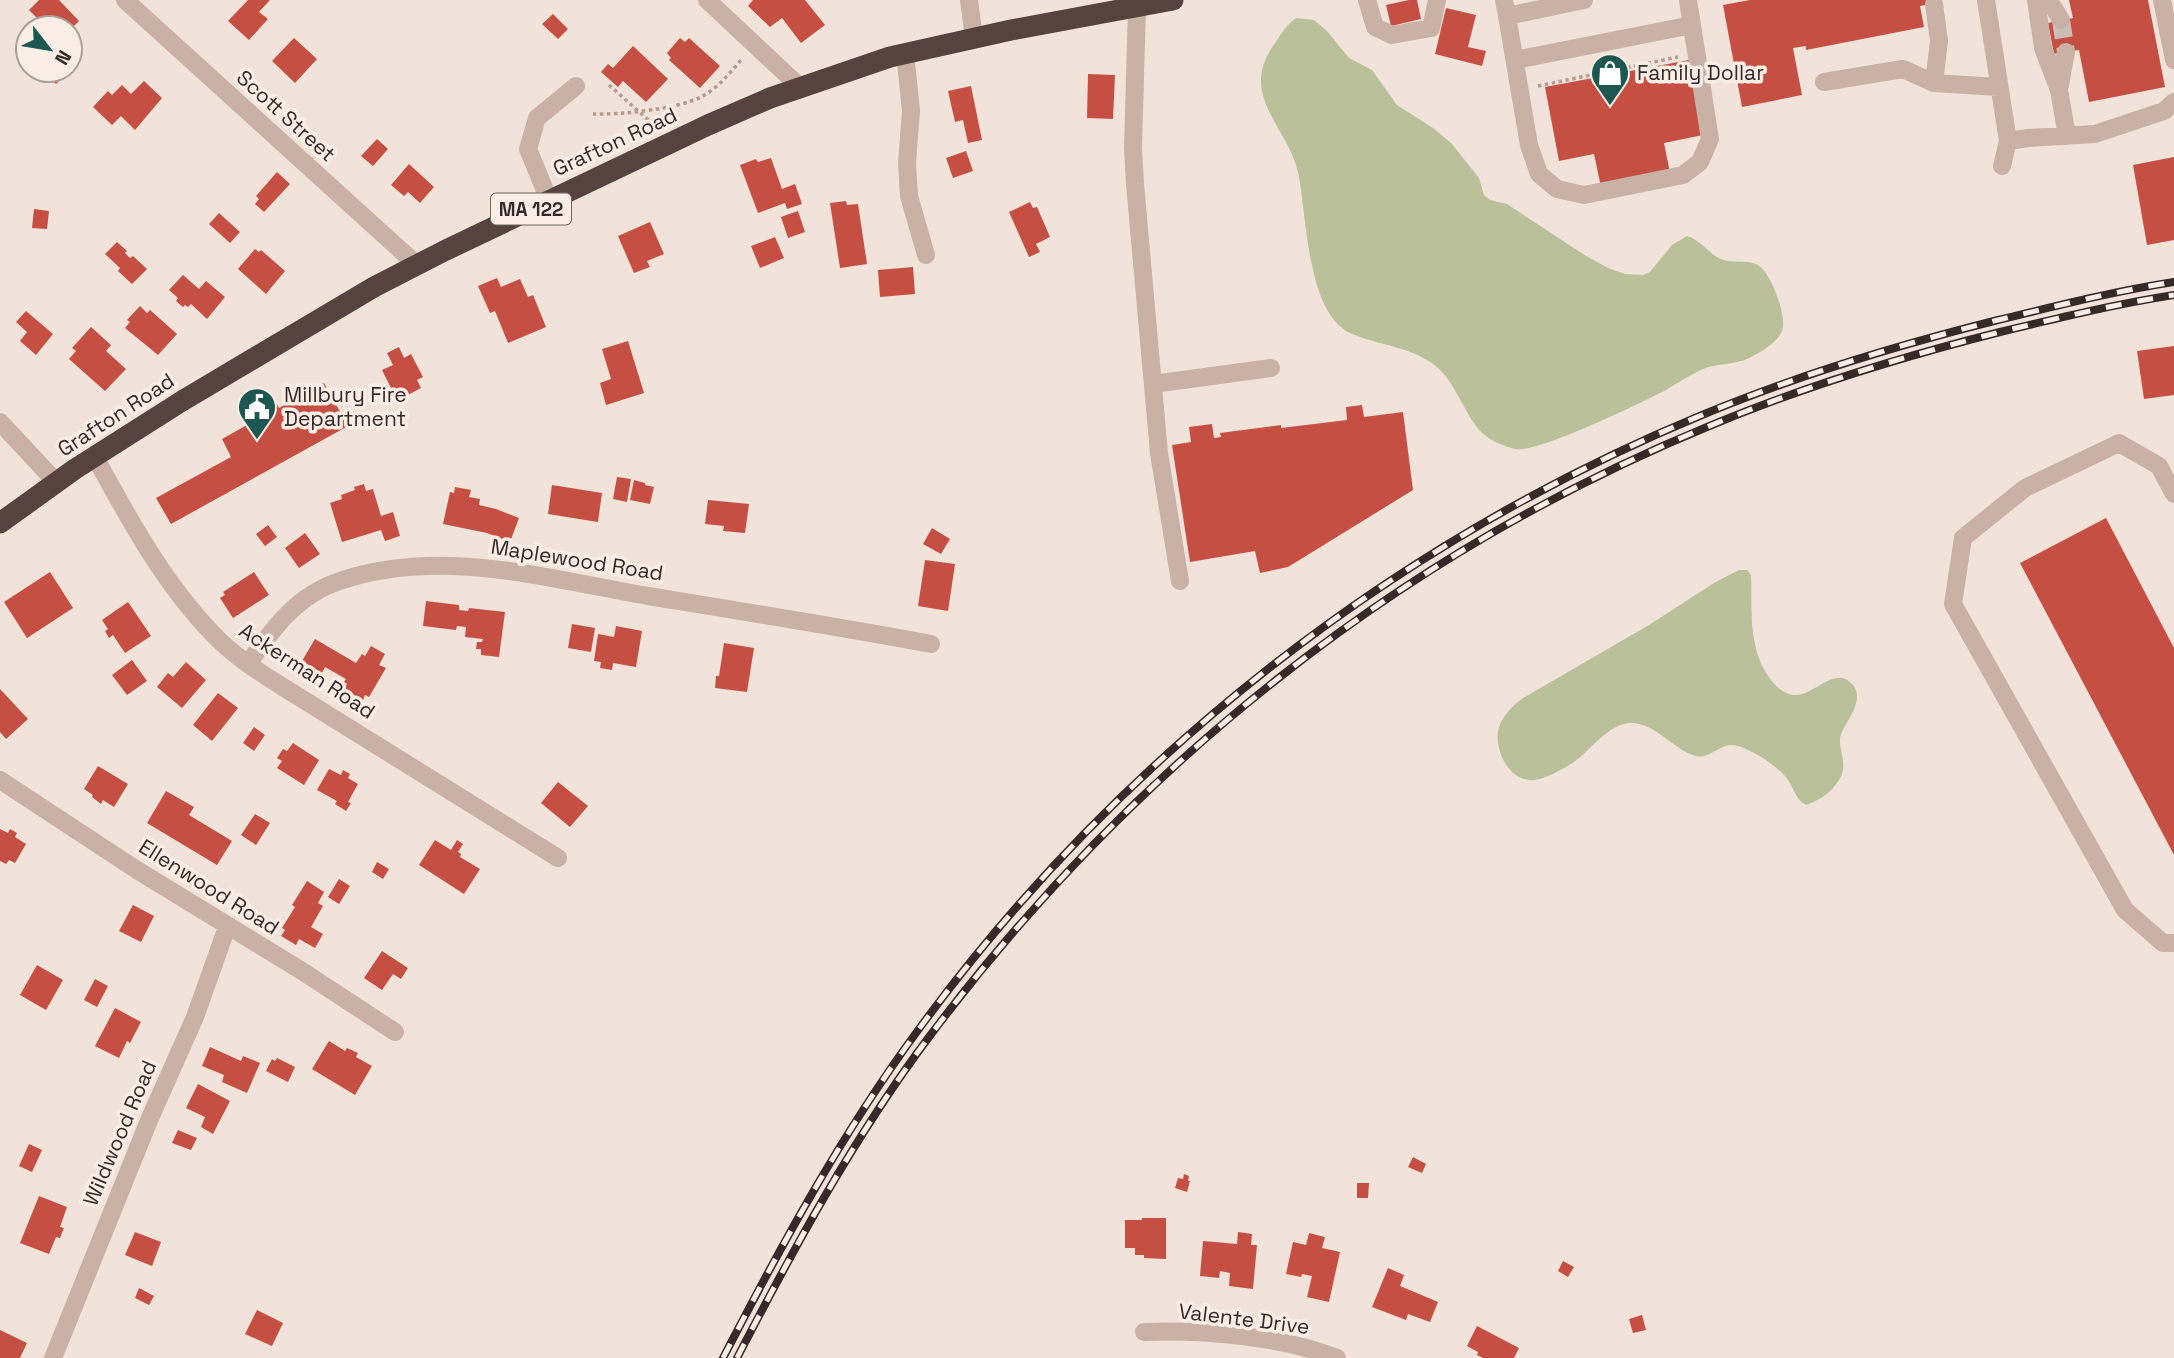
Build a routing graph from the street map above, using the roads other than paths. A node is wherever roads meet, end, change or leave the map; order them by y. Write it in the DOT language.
graph roads {
  1 [pos="125,0"];
  2 [pos="707,0"];
  3 [pos="969,0"];
  4 [pos="1173,0"];
  5 [pos="1367,0"];
  6 [pos="1437,0"];
  7 [pos="1584,0"];
  8 [pos="1688,0"];
  9 [pos="1986,0"];
  10 [pos="2036,0"];
  11 [pos="2045,0"];
  12 [pos="2162,0"];
  13 [pos="1934,4"];
  14 [pos="1137,7"];
  15 [pos="1506,8"];
  16 [pos="2062,20"];
  17 [pos="1692,25"];
  18 [pos="974,37"];
  19 [pos="2066,52"];
  20 [pos="905,53"];
  21 [pos="1515,60"];
  22 [pos="2174,60"];
  23 [pos="1824,82"];
  24 [pos="1934,83"];
  25 [pos="576,86"];
  26 [pos="800,87"];
  27 [pos="1999,87"];
  28 [pos="2059,90"];
  29 [pos="2174,102"];
  30 [pos="2067,136"];
  31 [pos="2008,141"];
  32 [pos="2002,166"];
  33 [pos="549,200"];
  34 [pos="926,255"];
  35 [pos="417,265"];
  36 [pos="1271,368"];
  37 [pos="1153,384"];
  38 [pos="0,422"];
  39 [pos="95,457"];
  40 [pos="2166,462"];
  41 [pos="56,482"];
  42 [pos="2174,494"];
  43 [pos="0,523"];
  44 [pos="1180,581"];
  45 [pos="931,644"];
  46 [pos="248,664"];
  47 [pos="0,780"];
  48 [pos="558,858"];
  49 [pos="227,926"];
  50 [pos="2174,943"];
  51 [pos="395,1032"];
  52 [pos="1144,1332"];
  53 [pos="53,1358"];
  54 [pos="1337,1358"];
  1 -- 35 [label="street, Scott Street"];
  2 -- 26 [label="street"];
  3 -- 18 [label="street"];
  4 -- 14 [label="highway, MA 122"];
  5 -- 6 [label="street"];
  7 -- 15 [label="street"];
  8 -- 17 [label="street"];
  9 -- 27 [label="street"];
  10 -- 28 [label="street"];
  11 -- 16 [label="street"];
  12 -- 22 [label="street"];
  13 -- 24 [label="street"];
  14 -- 18 [label="highway, Grafton Road / MA 122"];
  14 -- 37 [label="street"];
  15 -- 21 [label="street"];
  17 -- 21 [label="street"];
  17 -- 21 [label="street"];
  18 -- 20 [label="highway, Grafton Road / MA 122"];
  19 -- 28 [label="street"];
  20 -- 26 [label="highway, Grafton Road / MA 122"];
  20 -- 34 [label="street"];
  23 -- 24 [label="street"];
  24 -- 27 [label="street"];
  25 -- 33 [label="street"];
  26 -- 33 [label="highway, Grafton Road / MA 122"];
  27 -- 31 [label="street"];
  28 -- 30 [label="street"];
  29 -- 30 [label="street"];
  30 -- 31 [label="street"];
  31 -- 32 [label="street"];
  33 -- 35 [label="highway, Grafton Road / MA 122"];
  35 -- 39 [label="highway, Grafton Road / MA 122"];
  36 -- 37 [label="street"];
  37 -- 44 [label="street"];
  38 -- 41 [label="street"];
  39 -- 41 [label="highway, Grafton Road / MA 122"];
  39 -- 46 [label="street, Ackerman Road"];
  40 -- 42 [label="street"];
  40 -- 50 [label="street"];
  41 -- 43 [label="highway, Grafton Road / MA 122"];
  45 -- 46 [label="street, Maplewood Road"];
  46 -- 48 [label="street, Ackerman Road"];
  47 -- 49 [label="street, Ellenwood Road"];
  49 -- 51 [label="street, Ellenwood Road"];
  49 -- 53 [label="street, Wildwood Road"];
  52 -- 54 [label="street, Valente Drive"];
}
